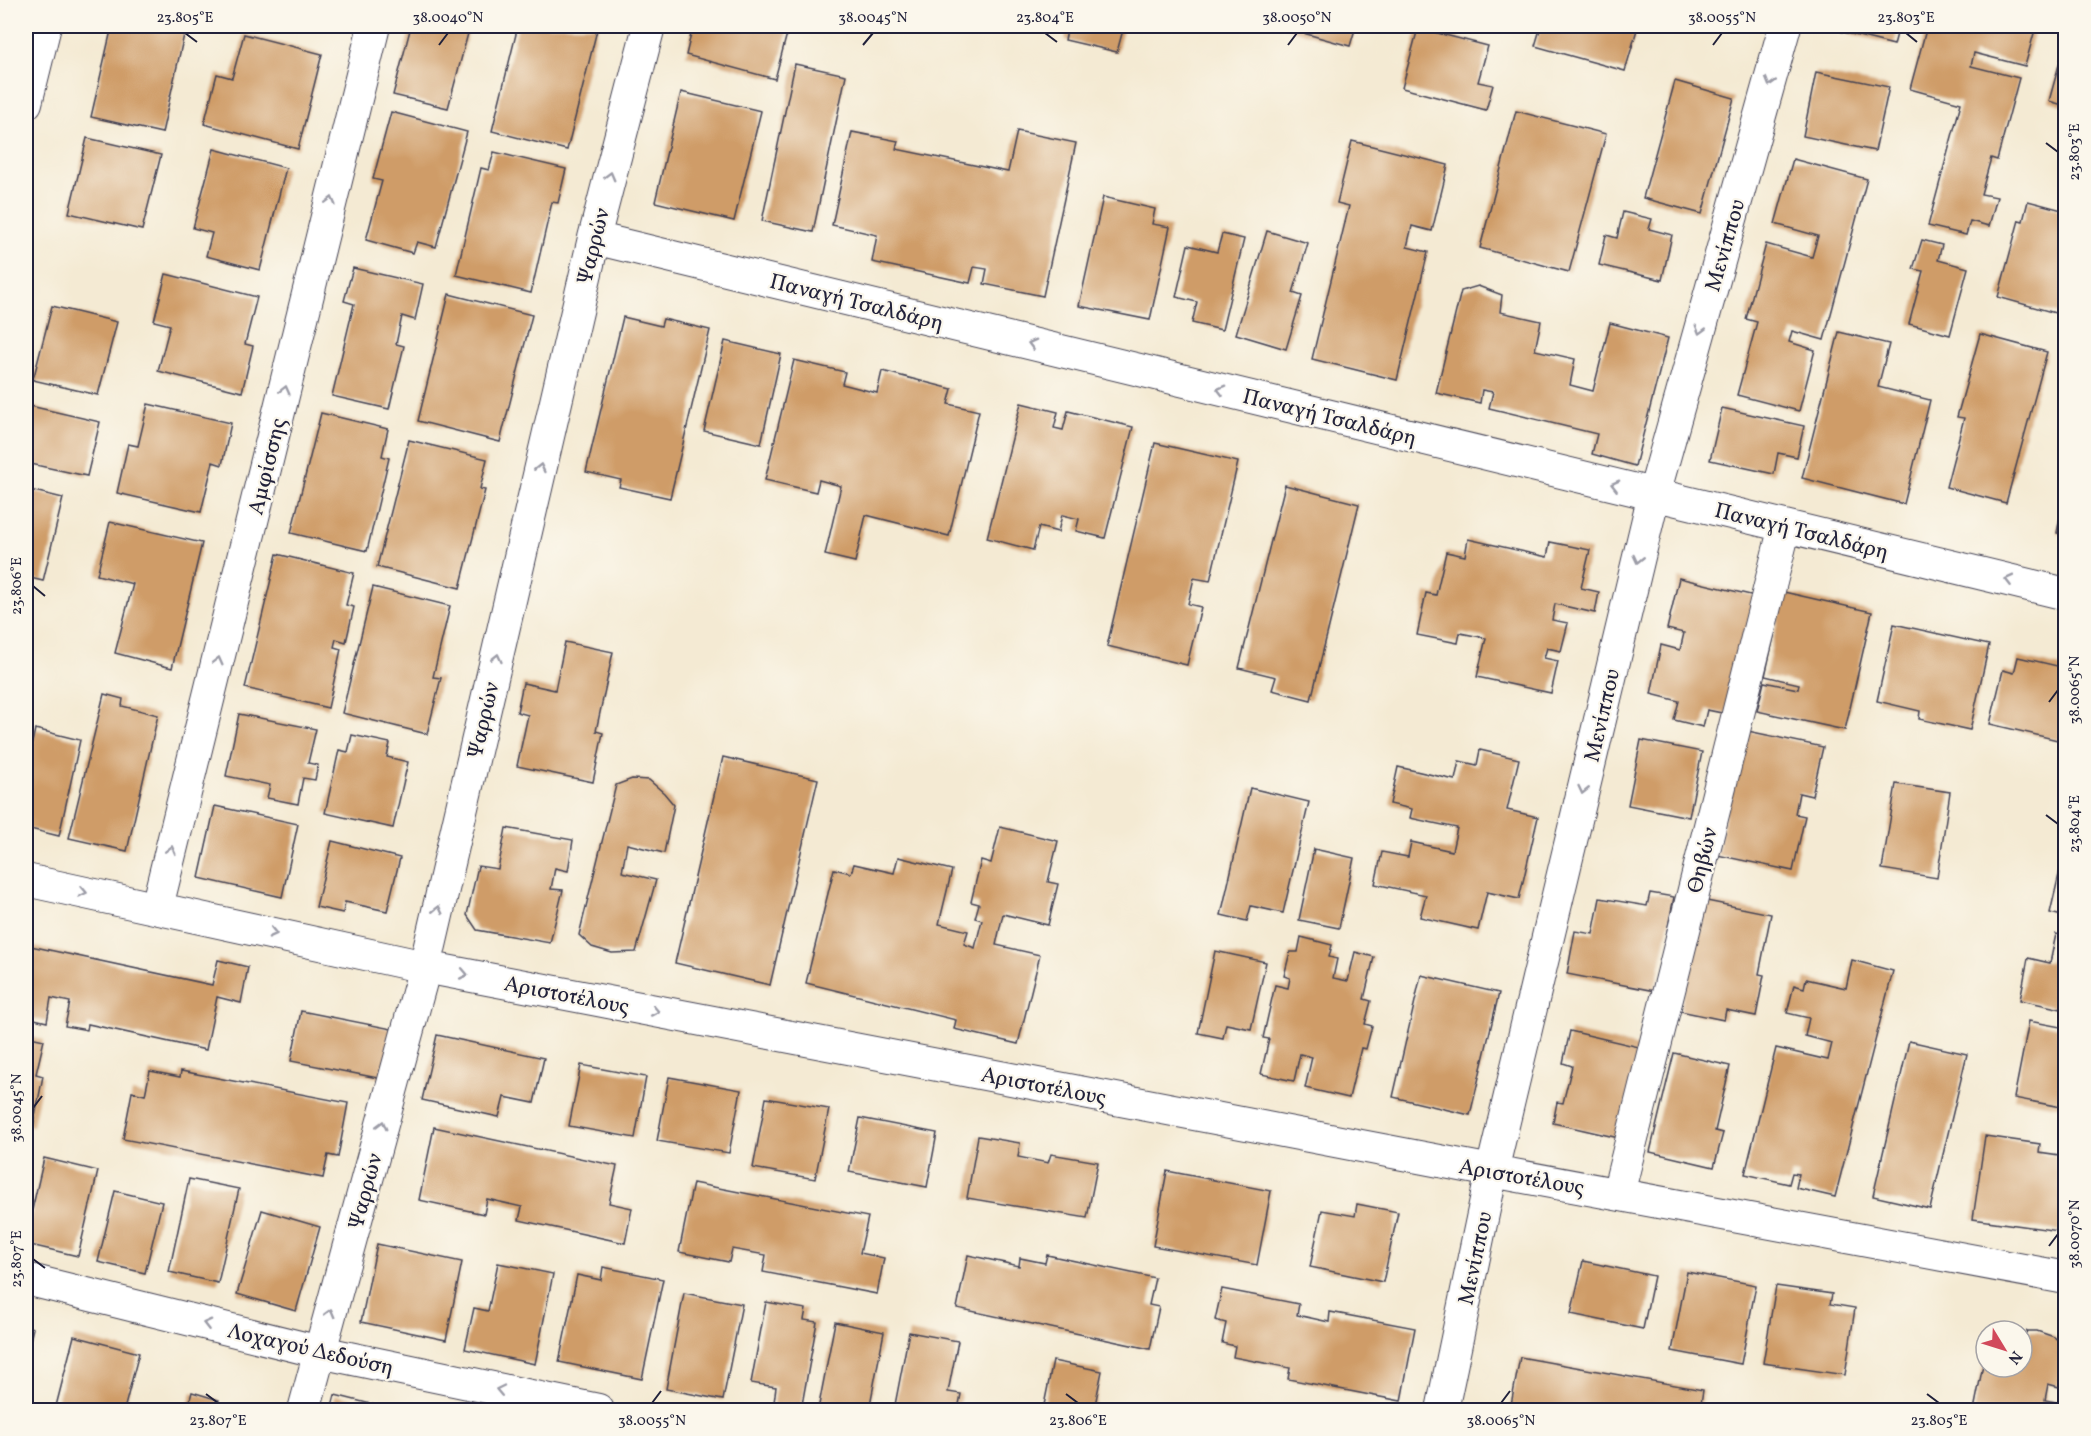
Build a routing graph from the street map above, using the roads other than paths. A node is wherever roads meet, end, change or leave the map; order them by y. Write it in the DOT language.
graph roads {
  1 [pos="45,26"];
  2 [pos="374,26"];
  3 [pos="649,26"];
  4 [pos="1785,26"];
  5 [pos="26,103"];
  6 [pos="594,237"];
  7 [pos="1654,494"];
  8 [pos="1785,526"];
  9 [pos="2066,594"];
  10 [pos="26,880"];
  11 [pos="157,907"];
  12 [pos="425,967"];
  13 [pos="1492,1171"];
  14 [pos="1618,1194"];
  15 [pos="2066,1278"];
  16 [pos="26,1279"];
  17 [pos="320,1352"];
  18 [pos="304,1410"];
  19 [pos="598,1410"];
  20 [pos="1442,1410"];
  1 -- 5 [label="street"];
  11 -- 2 [label="street, Αμφίσσης, one-way"];
  6 -- 3 [label="street, Ψαρρών, one-way"];
  4 -- 7 [label="street, Μενίππου, one-way"];
  7 -- 6 [label="street, Παναγή Τσαλδάρη, one-way"];
  12 -- 6 [label="street, Ψαρρών, one-way"];
  7 -- 8 [label="street, Παναγή Τσαλδάρη"];
  7 -- 13 [label="street, Μενίππου, one-way"];
  9 -- 8 [label="street, Παναγή Τσαλδάρη, one-way"];
  8 -- 14 [label="street, Θηβών"];
  10 -- 11 [label="street, Αριστοτέλους, one-way"];
  11 -- 12 [label="street, Αριστοτέλους, one-way"];
  12 -- 13 [label="street, Αριστοτέλους, one-way"];
  17 -- 12 [label="street, Ψαρρών, one-way"];
  13 -- 14 [label="street, Αριστοτέλους"];
  13 -- 20 [label="street, Μενίππου"];
  14 -- 15 [label="street, Αριστοτέλους"];
  17 -- 16 [label="street, Λοχαγού Δεδούση, one-way"];
  17 -- 18 [label="street, Ψαρρών"];
  19 -- 17 [label="street, Λοχαγού Δεδούση, one-way"];
}
